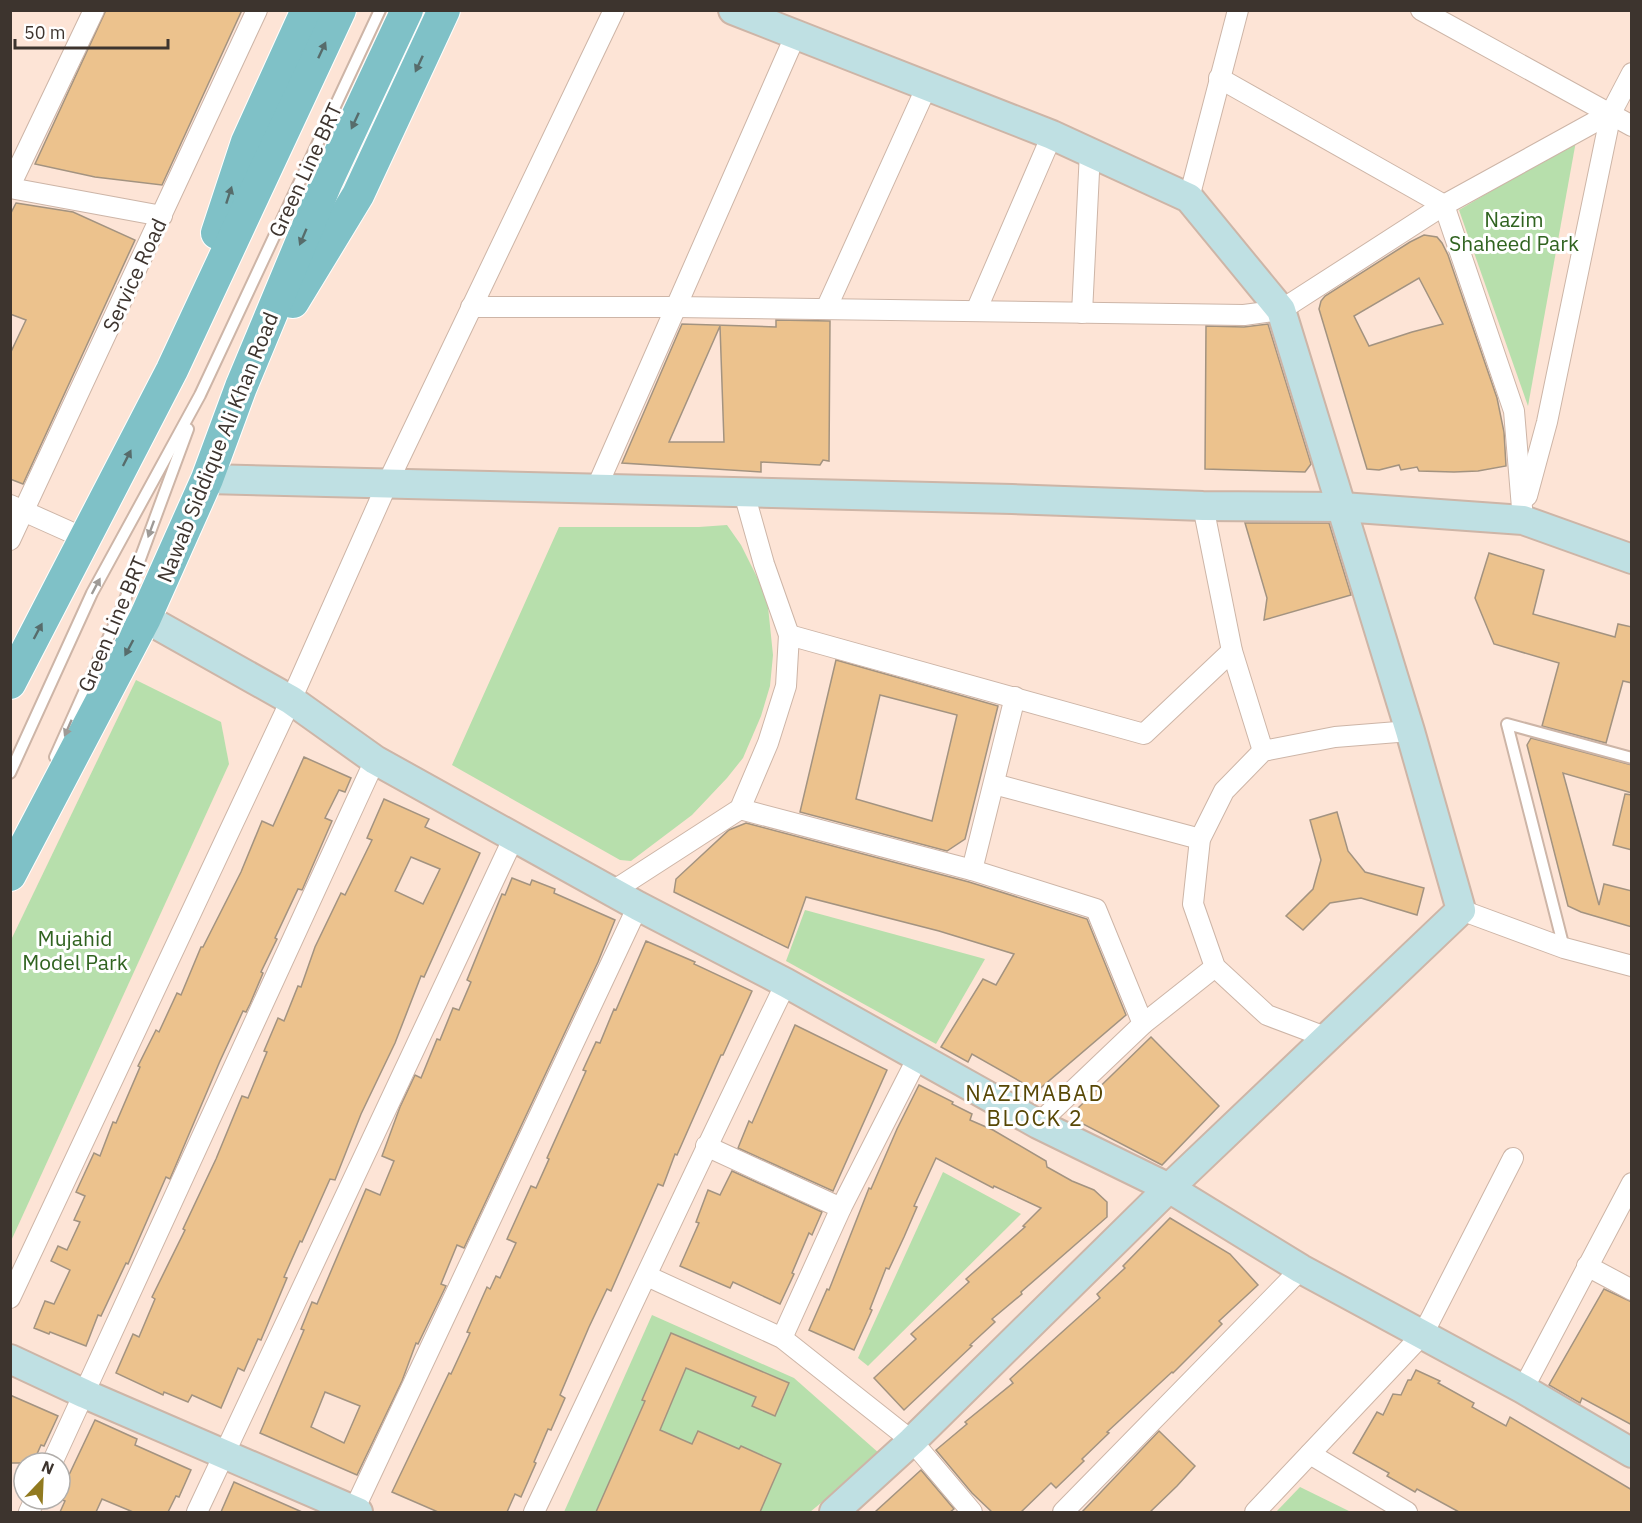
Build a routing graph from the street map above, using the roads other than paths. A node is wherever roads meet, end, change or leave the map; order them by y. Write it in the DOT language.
graph roads {
  1 [pos="257,10"];
  2 [pos="307,10"];
  3 [pos="340,10"];
  4 [pos="380,10"];
  5 [pos="407,10"];
  6 [pos="444,10"];
  7 [pos="614,10"];
  8 [pos="733,10"];
  9 [pos="1238,10"];
  10 [pos="1421,10"];
  11 [pos="90,14"];
  12 [pos="795,34"];
  13 [pos="1632,73"];
  14 [pos="1219,78"];
  15 [pos="927,86"];
  16 [pos="1611,113"];
  17 [pos="1632,126"];
  18 [pos="1052,135"];
  19 [pos="1089,152"];
  20 [pos="10,187"];
  21 [pos="1189,198"];
  22 [pos="1444,205"];
  23 [pos="162,216"];
  24 [pos="471,307"];
  25 [pos="675,307"];
  26 [pos="826,309"];
  27 [pos="1281,310"];
  28 [pos="976,311"];
  29 [pos="1082,313"];
  30 [pos="172,370"];
  31 [pos="241,387"];
  32 [pos="200,395"];
  33 [pos="207,478"];
  34 [pos="388,482"];
  35 [pos="596,489"];
  36 [pos="744,493"];
  37 [pos="1203,506"];
  38 [pos="1342,507"];
  39 [pos="17,508"];
  40 [pos="1523,520"];
  41 [pos="86,539"];
  42 [pos="10,540"];
  43 [pos="1632,559"];
  44 [pos="145,618"];
  45 [pos="789,634"];
  46 [pos="1232,651"];
  47 [pos="10,683"];
  48 [pos="1015,698"];
  49 [pos="291,700"];
  50 [pos="1410,730"];
  51 [pos="1263,751"];
  52 [pos="1632,758"];
  53 [pos="375,760"];
  54 [pos="52,764"];
  55 [pos="10,773"];
  56 [pos="994,784"];
  57 [pos="33,806"];
  58 [pos="740,809"];
  59 [pos="22,826"];
  60 [pos="514,837"];
  61 [pos="1200,839"];
  62 [pos="972,870"];
  63 [pos="10,875"];
  64 [pos="613,891"];
  65 [pos="638,906"];
  66 [pos="1461,910"];
  67 [pos="1564,948"];
  68 [pos="1632,966"];
  69 [pos="1215,967"];
  70 [pos="786,983"];
  71 [pos="1143,1024"];
  72 [pos="1328,1038"];
  73 [pos="918,1056"];
  74 [pos="1038,1124"];
  75 [pos="706,1146"];
  76 [pos="1513,1158"];
  77 [pos="1632,1183"];
  78 [pos="1169,1188"];
  79 [pos="842,1208"];
  80 [pos="1587,1266"];
  81 [pos="1301,1269"];
  82 [pos="647,1276"];
  83 [pos="1632,1290"];
  84 [pos="10,1298"];
  85 [pos="1423,1334"];
  86 [pos="782,1338"];
  87 [pos="10,1359"];
  88 [pos="1523,1389"];
  89 [pos="85,1394"];
  90 [pos="912,1441"];
  91 [pos="58,1451"];
  92 [pos="1632,1453"];
  93 [pos="1310,1454"];
  94 [pos="224,1455"];
  95 [pos="197,1512"];
  96 [pos="355,1512"];
  97 [pos="534,1512"];
  98 [pos="834,1512"];
  99 [pos="972,1512"];
  100 [pos="1063,1512"];
  101 [pos="1255,1512"];
  102 [pos="1407,1512"];
  1 -- 23 [label="street, Service Road"];
  30 -- 2 [label="main road, one-way"];
  30 -- 3 [label="main road, one-way"];
  4 -- 32 [label="lane, Green Line BRT"];
  5 -- 31 [label="main road, Nawab Siddique Ali Khan Road, one-way"];
  6 -- 31 [label="main road, one-way"];
  7 -- 24 [label="street"];
  8 -- 12 [label="street"];
  9 -- 14 [label="street"];
  10 -- 16 [label="street"];
  11 -- 20 [label="street"];
  12 -- 15 [label="street"];
  12 -- 25 [label="street"];
  13 -- 16 [label="street"];
  14 -- 21 [label="street"];
  14 -- 22 [label="street"];
  15 -- 18 [label="street"];
  15 -- 26 [label="street"];
  16 -- 17 [label="street"];
  16 -- 22 [label="street"];
  16 -- 40 [label="street"];
  18 -- 19 [label="street"];
  18 -- 28 [label="street"];
  19 -- 21 [label="street"];
  19 -- 29 [label="street"];
  20 -- 23 [label="street"];
  21 -- 27 [label="street"];
  22 -- 27 [label="street"];
  22 -- 40 [label="street"];
  23 -- 39 [label="street, Service Road"];
  24 -- 25 [label="street"];
  24 -- 34 [label="street"];
  25 -- 26 [label="street"];
  25 -- 35 [label="street"];
  26 -- 28 [label="street"];
  27 -- 29 [label="street"];
  27 -- 38 [label="street"];
  28 -- 29 [label="street"];
  41 -- 30 [label="main road, one-way"];
  31 -- 33 [label="main road, Nawab Siddique Ali Khan Road"];
  32 -- 54 [label="lane, Green Line BRT, one-way"];
  55 -- 32 [label="lane, Green Line BRT, one-way"];
  33 -- 34 [label="street"];
  33 -- 44 [label="main road, Nawab Siddique Ali Khan Road"];
  34 -- 35 [label="street"];
  34 -- 49 [label="street"];
  35 -- 36 [label="street"];
  36 -- 37 [label="street"];
  36 -- 45 [label="street"];
  37 -- 38 [label="street"];
  37 -- 46 [label="street"];
  38 -- 40 [label="street"];
  38 -- 50 [label="street"];
  39 -- 41 [label="street"];
  39 -- 42 [label="street, Service Road"];
  40 -- 43 [label="street"];
  47 -- 41 [label="main road, one-way"];
  44 -- 49 [label="street"];
  44 -- 63 [label="main road, Nawab Siddique Ali Khan Road, one-way"];
  45 -- 48 [label="street"];
  45 -- 58 [label="street"];
  46 -- 48 [label="street"];
  46 -- 51 [label="street"];
  48 -- 56 [label="street"];
  49 -- 53 [label="street"];
  49 -- 84 [label="street"];
  50 -- 51 [label="street"];
  50 -- 66 [label="street"];
  51 -- 61 [label="street"];
  52 -- 67 [label="lane"];
  53 -- 60 [label="street"];
  53 -- 89 [label="street"];
  56 -- 61 [label="street"];
  56 -- 62 [label="street"];
  57 -- 59 [label="lane"];
  58 -- 62 [label="street"];
  58 -- 64 [label="street"];
  60 -- 64 [label="street"];
  60 -- 94 [label="street"];
  61 -- 69 [label="street"];
  62 -- 71 [label="street"];
  64 -- 65 [label="street"];
  65 -- 70 [label="street"];
  65 -- 96 [label="street"];
  66 -- 67 [label="street"];
  66 -- 72 [label="street"];
  67 -- 68 [label="street"];
  69 -- 71 [label="street"];
  69 -- 72 [label="street"];
  70 -- 73 [label="street"];
  70 -- 75 [label="street"];
  71 -- 74 [label="street"];
  72 -- 78 [label="street"];
  73 -- 74 [label="street"];
  73 -- 79 [label="street"];
  74 -- 78 [label="street"];
  75 -- 79 [label="street"];
  75 -- 82 [label="street"];
  76 -- 85 [label="street"];
  77 -- 80 [label="street"];
  78 -- 81 [label="street"];
  78 -- 90 [label="street"];
  79 -- 86 [label="street"];
  80 -- 83 [label="street"];
  80 -- 88 [label="street"];
  81 -- 85 [label="street"];
  81 -- 100 [label="street"];
  82 -- 86 [label="street"];
  82 -- 97 [label="street"];
  85 -- 88 [label="street"];
  85 -- 93 [label="street"];
  86 -- 90 [label="street"];
  87 -- 89 [label="street"];
  88 -- 92 [label="street"];
  89 -- 91 [label="street"];
  89 -- 94 [label="street"];
  90 -- 98 [label="street"];
  90 -- 99 [label="street"];
  93 -- 101 [label="street"];
  93 -- 102 [label="street"];
  94 -- 95 [label="street"];
  94 -- 96 [label="street"];
}
